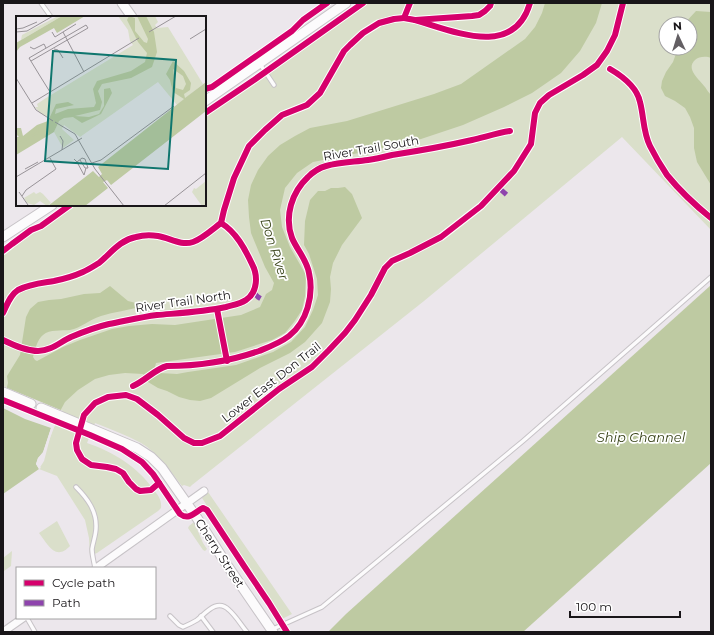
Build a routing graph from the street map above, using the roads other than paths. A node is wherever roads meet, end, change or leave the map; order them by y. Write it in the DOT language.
graph roads {
  1 [pos="41,3"];
  2 [pos="122,3"];
  3 [pos="346,3"];
  4 [pos="50,16"];
  5 [pos="131,16"];
  6 [pos="260,63"];
  7 [pos="274,85"];
  8 [pos="206,100"];
  9 [pos="51,206"];
  10 [pos="3,238"];
  11 [pos="711,277"];
  12 [pos="3,392"];
  13 [pos="31,404"];
  14 [pos="41,408"];
  15 [pos="76,487"];
  16 [pos="204,491"];
  17 [pos="186,503"];
  18 [pos="95,567"];
  19 [pos="96,567"];
  20 [pos="170,616"];
  21 [pos="201,616"];
  22 [pos="22,619"];
  23 [pos="27,619"];
  24 [pos="183,627"];
  25 [pos="272,631"];
  26 [pos="3,632"];
  27 [pos="35,632"];
  28 [pos="182,632"];
  29 [pos="214,632"];
  30 [pos="247,632"];
  1 -- 4 [label="lane"];
  2 -- 5 [label="street"];
  3 -- 6 [label="street"];
  6 -- 7 [label="lane"];
  6 -- 8 [label="street"];
  9 -- 10 [label="street"];
  11 -- 25 [label="lane"];
  12 -- 13 [label="street"];
  14 -- 17 [label="street, Cherry Street"];
  15 -- 18 [label="lane"];
  16 -- 17 [label="street"];
  17 -- 19 [label="street"];
  17 -- 25 [label="street, Cherry Street"];
  20 -- 24 [label="lane"];
  21 -- 24 [label="lane"];
  21 -- 29 [label="lane"];
  21 -- 30 [label="lane"];
  22 -- 26 [label="street"];
  23 -- 27 [label="lane"];
  24 -- 28 [label="lane"];
}
